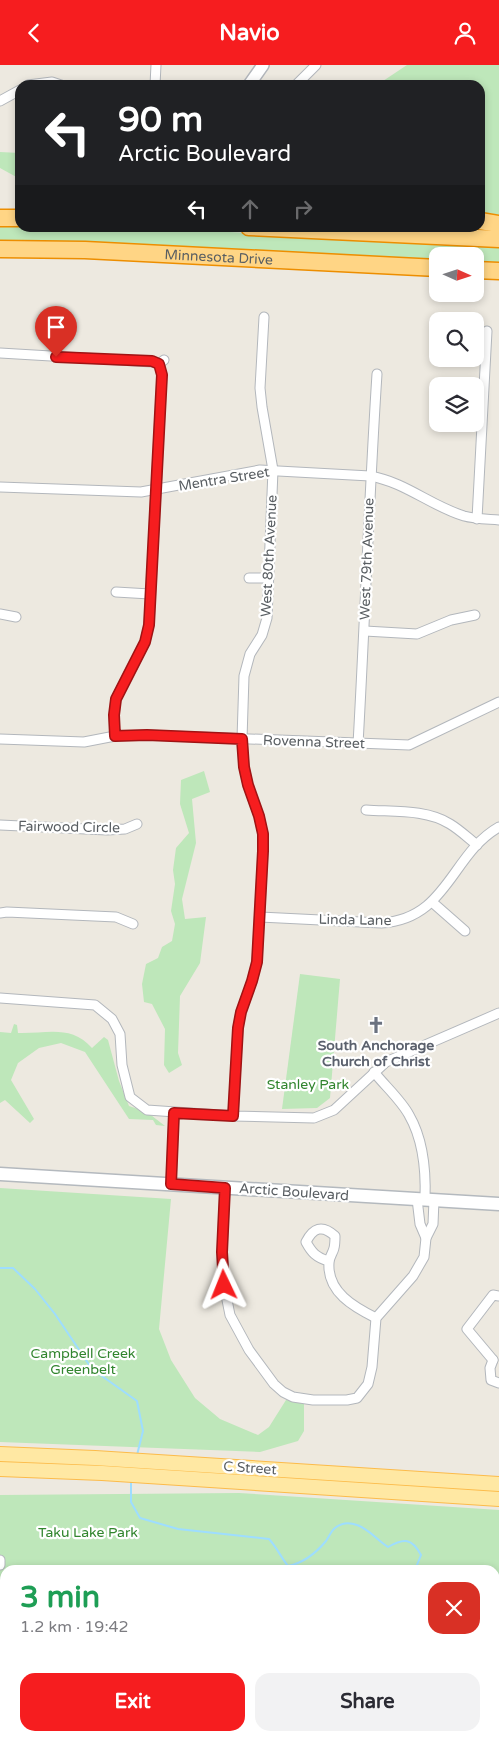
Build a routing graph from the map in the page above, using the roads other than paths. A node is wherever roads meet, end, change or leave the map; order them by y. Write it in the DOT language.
graph roads {
  1 [pos="156,65"];
  2 [pos="263,65"];
  3 [pos="313,66"];
  4 [pos="155,80"];
  5 [pos="252,80"];
  6 [pos="300,80"];
  7 [pos="15,93"];
  8 [pos="0,101"];
  9 [pos="0,218"];
  10 [pos="15,218"];
  11 [pos="485,222"];
  12 [pos="499,224"];
  13 [pos="353,232"];
  14 [pos="499,239"];
  15 [pos="0,249"];
  16 [pos="429,268"];
  17 [pos="484,270"];
  18 [pos="499,271"];
  19 [pos="264,317"];
  20 [pos="487,331"];
  21 [pos="0,353"];
  22 [pos="377,374"];
  23 [pos="273,470"];
  24 [pos="370,477"];
  25 [pos="0,487"];
  26 [pos="156,491"];
  27 [pos="477,519"];
  28 [pos="499,520"];
  29 [pos="249,578"];
  30 [pos="269,578"];
  31 [pos="116,592"];
  32 [pos="150,594"];
  33 [pos="0,614"];
  34 [pos="475,615"];
  35 [pos="16,617"];
  36 [pos="365,631"];
  37 [pos="499,702"];
  38 [pos="115,736"];
  39 [pos="0,739"];
  40 [pos="242,739"];
  41 [pos="358,743"];
  42 [pos="366,810"];
  43 [pos="137,824"];
  44 [pos="0,825"];
  45 [pos="499,827"];
  46 [pos="477,845"];
  47 [pos="432,902"];
  48 [pos="0,913"];
  49 [pos="260,917"];
  50 [pos="133,924"];
  51 [pos="465,931"];
  52 [pos="0,998"];
  53 [pos="499,1015"];
  54 [pos="374,1072"];
  55 [pos="174,1113"];
  56 [pos="233,1116"];
  57 [pos="0,1174"];
  58 [pos="171,1184"];
  59 [pos="225,1188"];
  60 [pos="426,1200"];
  61 [pos="499,1205"];
  62 [pos="426,1238"];
  63 [pos="328,1261"];
  64 [pos="499,1296"];
  65 [pos="376,1318"];
  66 [pos="496,1359"];
  67 [pos="499,1383"];
  68 [pos="0,1454"];
  69 [pos="0,1469"];
  70 [pos="499,1484"];
  71 [pos="499,1499"];
  72 [pos="0,1560"];
  73 [pos="0,1565"];
  1 -- 4 [label="street"];
  2 -- 5 [label="street"];
  3 -- 6 [label="street"];
  7 -- 8 [label="street"];
  9 -- 10 [label="highway"];
  11 -- 12 [label="highway"];
  13 -- 14 [label="highway"];
  15 -- 16 [label="highway, Minnesota Drive"];
  17 -- 18 [label="highway"];
  19 -- 23 [label="street, West 80th Avenue"];
  20 -- 27 [label="street"];
  21 -- 26 [label="street"];
  22 -- 24 [label="street, West 79th Avenue"];
  23 -- 24 [label="street, Mentra Street"];
  23 -- 26 [label="street, Mentra Street"];
  23 -- 30 [label="street, West 80th Avenue"];
  24 -- 27 [label="street, Mentra Street"];
  24 -- 36 [label="street, West 79th Avenue"];
  25 -- 26 [label="street, Mentra Street"];
  26 -- 32 [label="street"];
  27 -- 28 [label="street, Mentra Street"];
  29 -- 30 [label="street"];
  30 -- 40 [label="street, West 80th Avenue"];
  31 -- 32 [label="street"];
  32 -- 38 [label="street"];
  33 -- 35 [label="street"];
  34 -- 36 [label="street"];
  36 -- 41 [label="street, West 79th Avenue"];
  37 -- 41 [label="street, Rovenna Street"];
  38 -- 39 [label="street, Rovenna Street"];
  38 -- 40 [label="street, Rovenna Street"];
  40 -- 41 [label="street, Rovenna Street"];
  40 -- 49 [label="street, West 80th Avenue"];
  42 -- 46 [label="street"];
  43 -- 44 [label="street, Fairwood Circle"];
  45 -- 46 [label="street, Linda Lane"];
  46 -- 47 [label="street, Linda Lane"];
  47 -- 49 [label="street, Linda Lane"];
  47 -- 51 [label="street"];
  48 -- 50 [label="street"];
  49 -- 56 [label="street, West 80th Avenue"];
  52 -- 55 [label="street"];
  53 -- 54 [label="street"];
  54 -- 56 [label="street"];
  54 -- 60 [label="street"];
  55 -- 56 [label="street"];
  55 -- 58 [label="street"];
  57 -- 58 [label="main road, Arctic Boulevard"];
  58 -- 59 [label="main road, Arctic Boulevard"];
  59 -- 60 [label="main road, Arctic Boulevard"];
  59 -- 65 [label="street"];
  60 -- 61 [label="main road, Arctic Boulevard"];
  60 -- 62 [label="street"];
  60 -- 62 [label="street"];
  62 -- 65 [label="street"];
  63 -- 65 [label="street"];
  64 -- 66 [label="street"];
  66 -- 67 [label="street"];
  68 -- 70 [label="main road, C Street"];
  69 -- 71 [label="main road, C Street"];
  72 -- 73 [label="street"];
}
